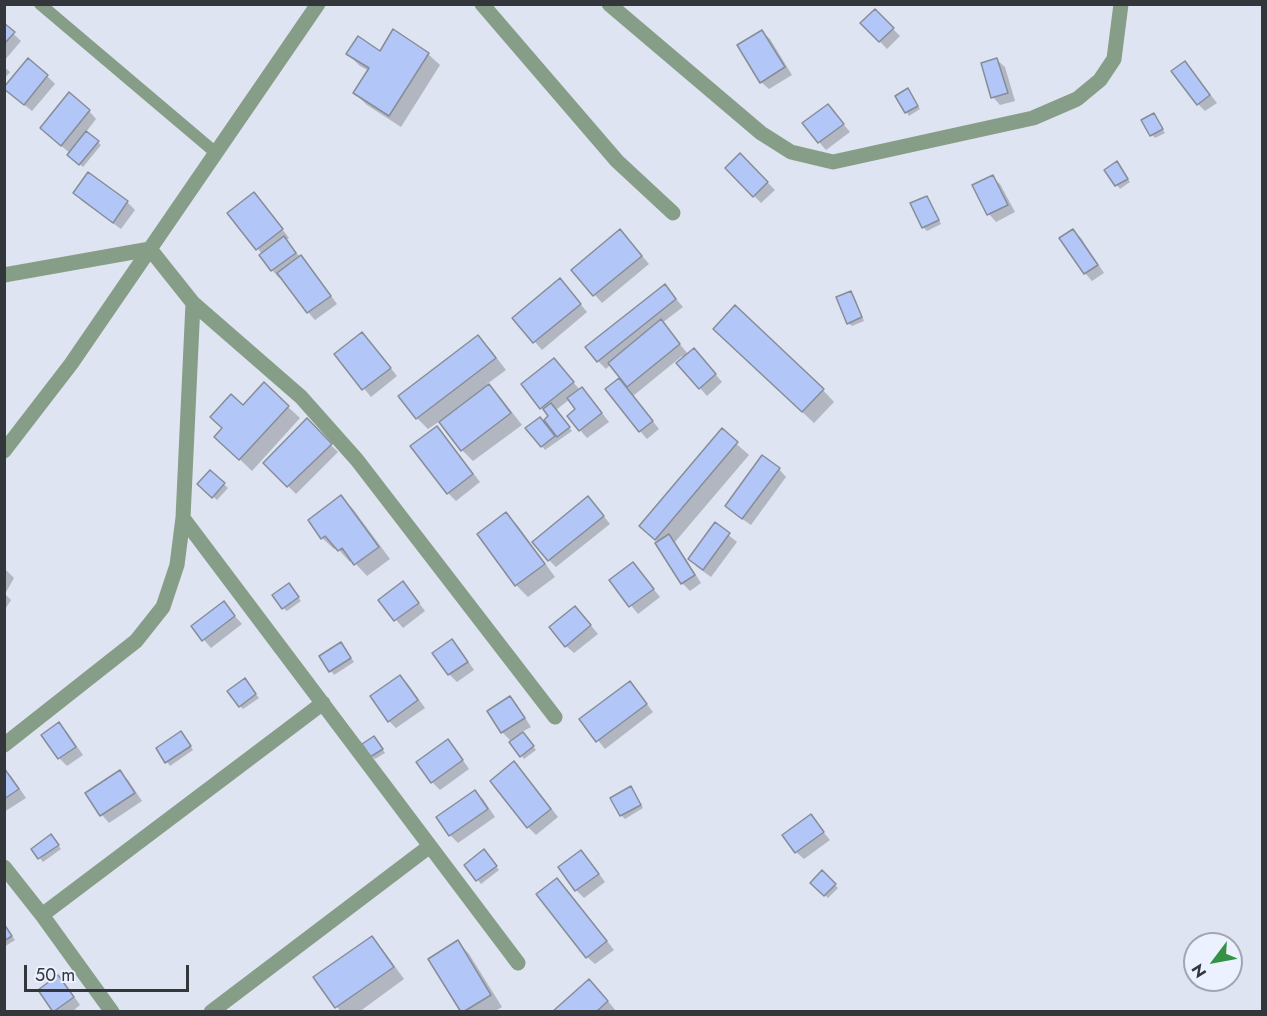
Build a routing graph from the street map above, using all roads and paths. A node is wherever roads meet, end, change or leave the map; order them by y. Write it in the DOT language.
graph roads {
  1 [pos="40,4"];
  2 [pos="318,4"];
  3 [pos="482,4"];
  4 [pos="609,4"];
  5 [pos="1120,4"];
  6 [pos="216,153"];
  7 [pos="673,213"];
  8 [pos="150,249"];
  9 [pos="4,275"];
  10 [pos="193,303"];
  11 [pos="4,451"];
  12 [pos="183,518"];
  13 [pos="322,703"];
  14 [pos="555,717"];
  15 [pos="4,746"];
  16 [pos="430,846"];
  17 [pos="4,867"];
  18 [pos="42,915"];
  19 [pos="518,963"];
  20 [pos="112,1011"];
  21 [pos="211,1011"];
  1 -- 6 [label="lane"];
  2 -- 6 [label="street"];
  3 -- 7 [label="street"];
  4 -- 5 [label="street"];
  6 -- 8 [label="street"];
  8 -- 9 [label="street"];
  8 -- 10 [label="street"];
  8 -- 11 [label="street"];
  10 -- 12 [label="street"];
  10 -- 14 [label="street"];
  12 -- 13 [label="street"];
  12 -- 15 [label="street"];
  13 -- 16 [label="street"];
  13 -- 18 [label="street"];
  16 -- 19 [label="street"];
  16 -- 21 [label="street"];
  17 -- 18 [label="street"];
  18 -- 20 [label="street"];
}
